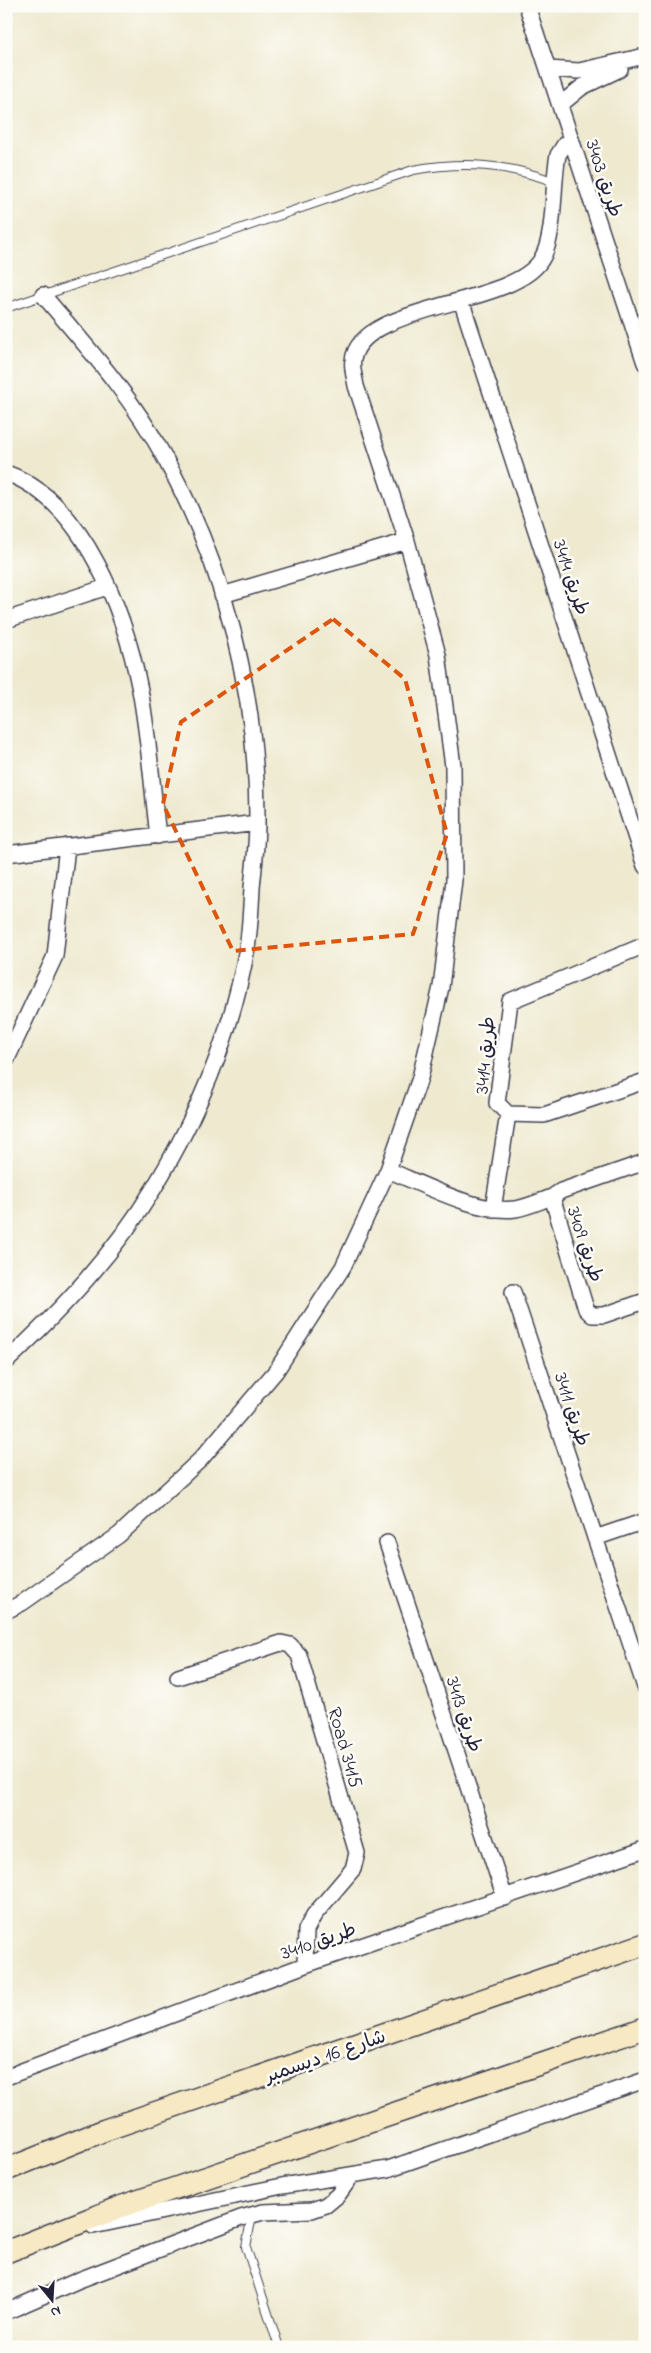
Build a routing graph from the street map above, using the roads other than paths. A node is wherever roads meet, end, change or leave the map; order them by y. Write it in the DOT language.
graph roads {
  1 [pos="527,6"];
  2 [pos="645,57"];
  3 [pos="548,69"];
  4 [pos="560,105"];
  5 [pos="572,141"];
  6 [pos="555,182"];
  7 [pos="43,295"];
  8 [pos="461,300"];
  9 [pos="6,308"];
  10 [pos="645,363"];
  11 [pos="6,473"];
  12 [pos="407,541"];
  13 [pos="107,587"];
  14 [pos="222,595"];
  15 [pos="6,620"];
  16 [pos="258,823"];
  17 [pos="158,836"];
  18 [pos="67,846"];
  19 [pos="6,854"];
  20 [pos="645,866"];
  21 [pos="645,945"];
  22 [pos="6,1061"];
  23 [pos="645,1081"];
  24 [pos="508,1114"];
  25 [pos="645,1162"];
  26 [pos="388,1170"];
  27 [pos="552,1197"];
  28 [pos="493,1209"];
  29 [pos="513,1292"];
  30 [pos="645,1301"];
  31 [pos="6,1362"];
  32 [pos="645,1521"];
  33 [pos="595,1538"];
  34 [pos="387,1543"];
  35 [pos="6,1611"];
  36 [pos="178,1677"];
  37 [pos="645,1687"];
  38 [pos="645,1849"];
  39 [pos="504,1898"];
  40 [pos="645,1944"];
  41 [pos="305,1965"];
  42 [pos="645,2028"];
  43 [pos="6,2076"];
  44 [pos="645,2080"];
  45 [pos="6,2170"];
  46 [pos="352,2175"];
  47 [pos="252,2214"];
  48 [pos="43,2236"];
  49 [pos="6,2252"];
  50 [pos="6,2312"];
  51 [pos="279,2347"];
  1 -- 3 [label="street, طريق 3403"];
  2 -- 3 [label="street"];
  2 -- 4 [label="street"];
  3 -- 4 [label="street, طريق 3403"];
  4 -- 5 [label="street, طريق 3403"];
  5 -- 6 [label="street"];
  5 -- 10 [label="street, طريق 3403"];
  6 -- 7 [label="lane"];
  6 -- 8 [label="street"];
  7 -- 9 [label="lane"];
  7 -- 14 [label="street"];
  8 -- 12 [label="street"];
  8 -- 20 [label="street, طريق 3414"];
  11 -- 13 [label="street"];
  12 -- 14 [label="street"];
  12 -- 26 [label="street"];
  13 -- 15 [label="street"];
  13 -- 17 [label="street"];
  14 -- 16 [label="street"];
  16 -- 17 [label="street"];
  16 -- 31 [label="street"];
  17 -- 18 [label="street"];
  18 -- 19 [label="street"];
  18 -- 22 [label="street"];
  21 -- 24 [label="street, طريق 3414"];
  23 -- 24 [label="street, طريق 3414"];
  24 -- 28 [label="street"];
  25 -- 27 [label="street, طريق 3409"];
  26 -- 28 [label="street"];
  26 -- 35 [label="street"];
  27 -- 28 [label="street"];
  27 -- 30 [label="street, طريق 3409"];
  29 -- 33 [label="street, طريق 3411"];
  32 -- 33 [label="street"];
  33 -- 37 [label="street, طريق 3411"];
  34 -- 39 [label="street, طريق 3413"];
  36 -- 41 [label="street, Road 3415"];
  38 -- 39 [label="street, طريق 3410"];
  39 -- 41 [label="street, طريق 3410"];
  40 -- 45 [label="main road, شارع 16 ديسمبر"];
  41 -- 43 [label="street, طريق 3410"];
  42 -- 48 [label="main road"];
  44 -- 46 [label="street"];
  46 -- 47 [label="street"];
  46 -- 48 [label="street"];
  47 -- 50 [label="street"];
  47 -- 51 [label="lane"];
  48 -- 49 [label="main road"];
}
